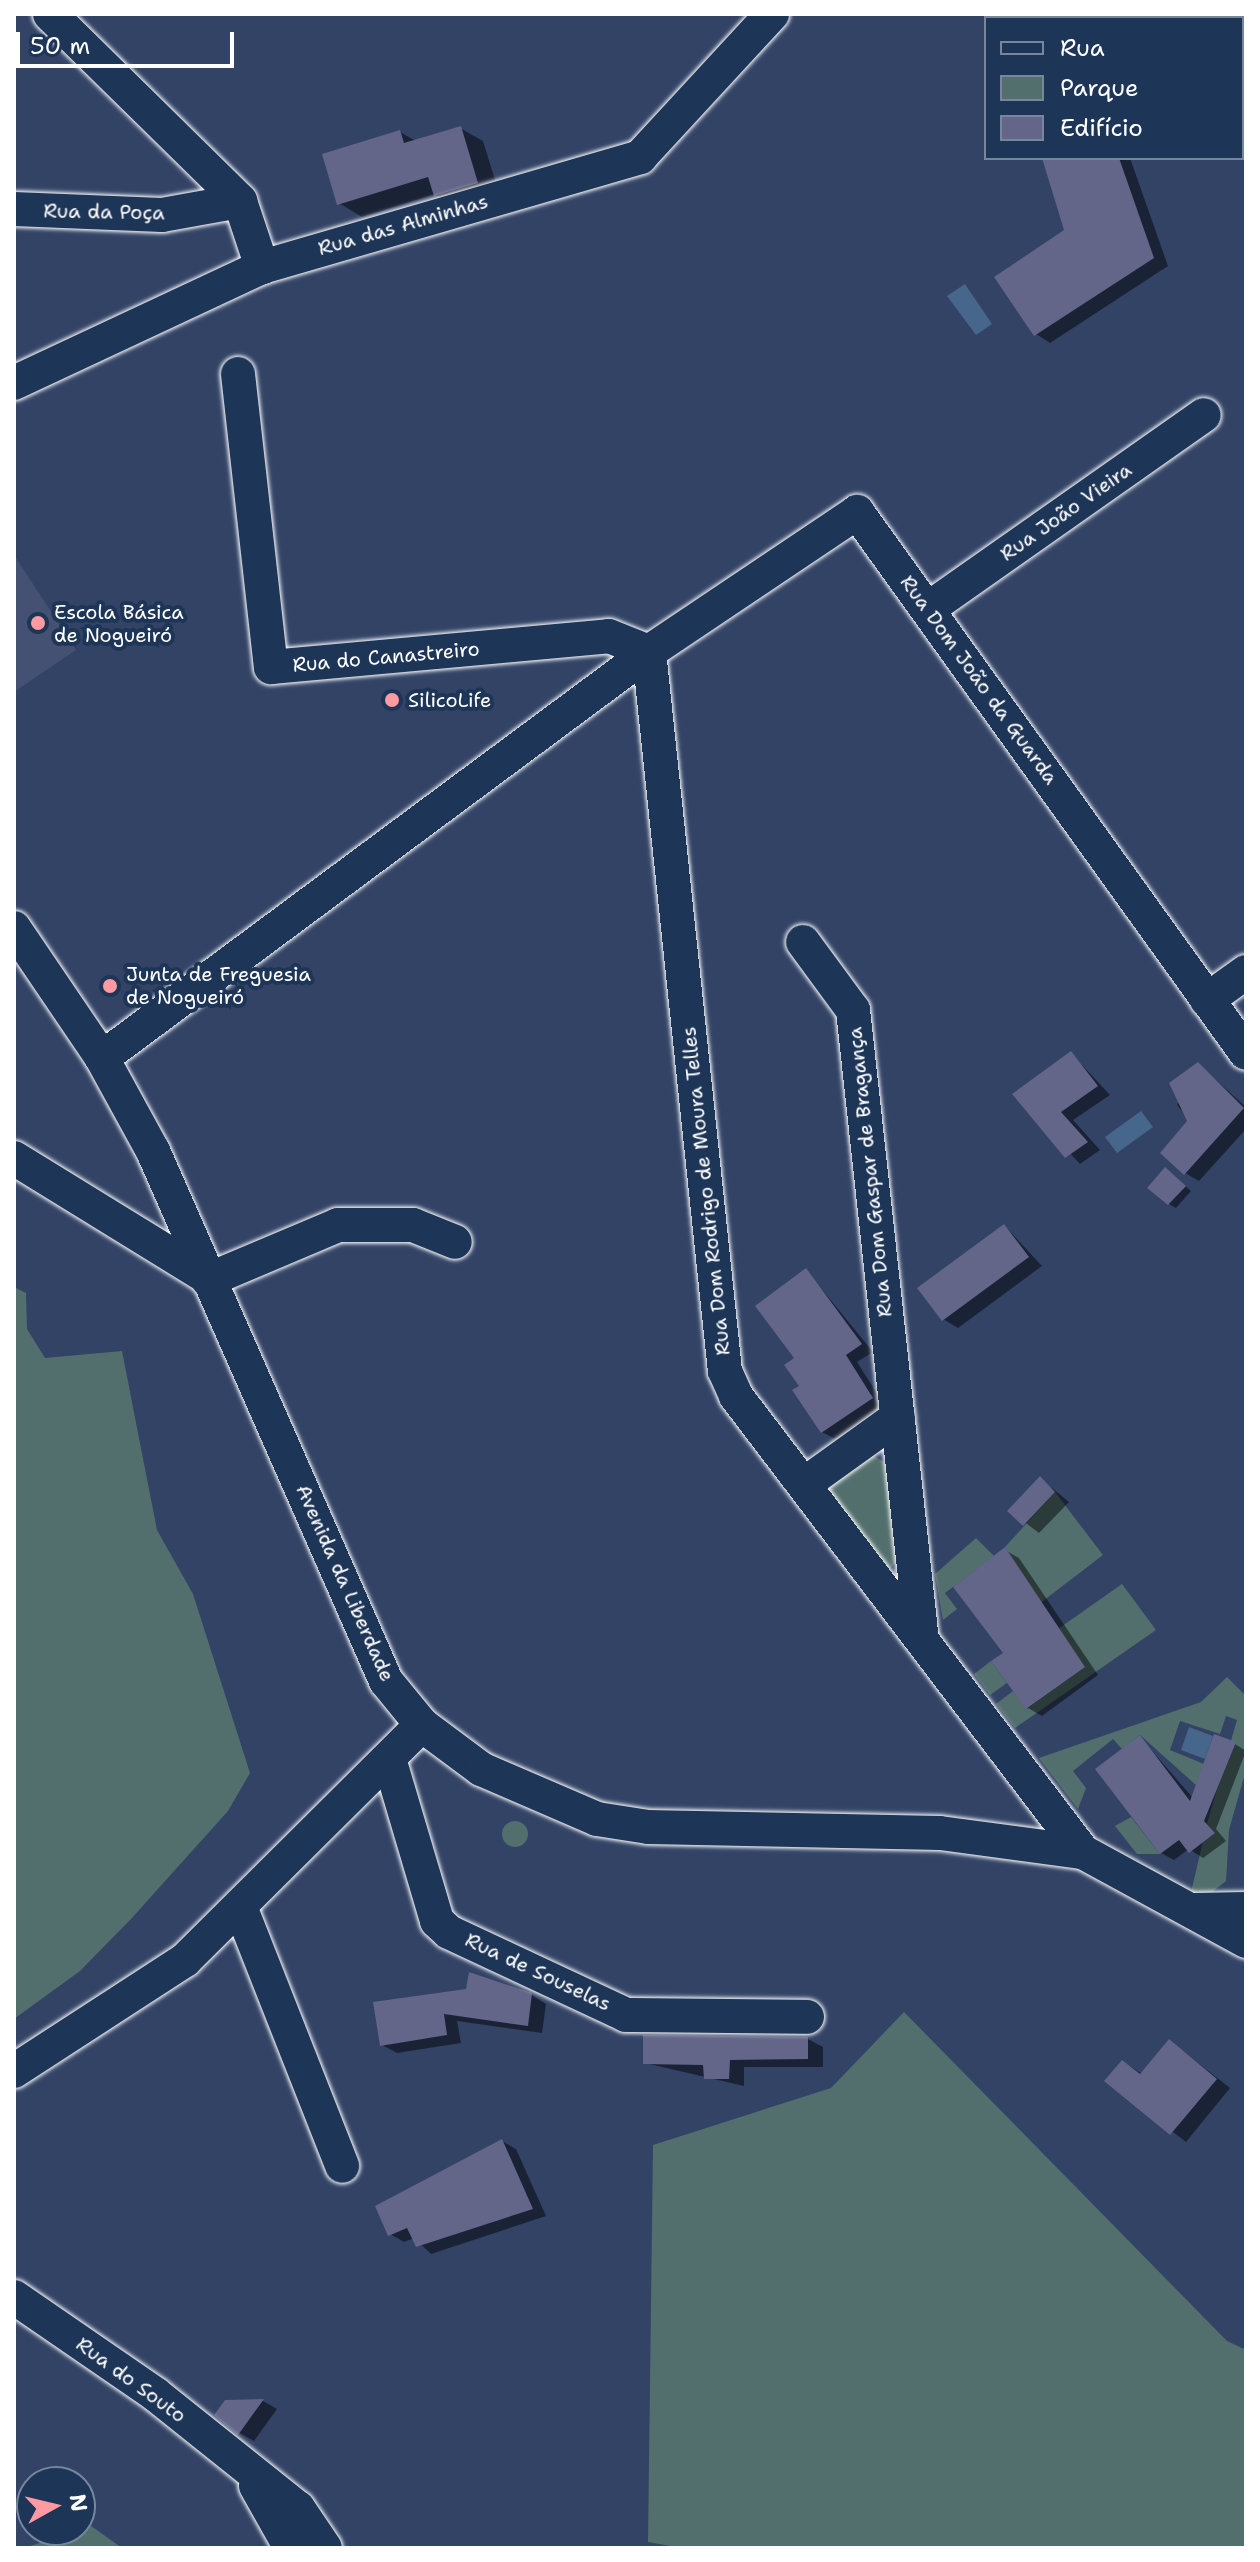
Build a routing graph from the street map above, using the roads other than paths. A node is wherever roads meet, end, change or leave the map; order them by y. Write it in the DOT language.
graph roads {
  1 [pos="50,14"];
  2 [pos="758,19"];
  3 [pos="240,201"];
  4 [pos="14,209"];
  5 [pos="262,267"];
  6 [pos="238,374"];
  7 [pos="14,383"];
  8 [pos="1204,415"];
  9 [pos="928,609"];
  10 [pos="649,652"];
  11 [pos="14,928"];
  12 [pos="803,942"];
  13 [pos="1246,972"];
  14 [pos="1207,1000"];
  15 [pos="1246,1053"];
  16 [pos="102,1058"];
  17 [pos="14,1158"];
  18 [pos="455,1242"];
  19 [pos="207,1278"];
  20 [pos="898,1417"];
  21 [pos="806,1483"];
  22 [pos="921,1633"];
  23 [pos="422,1725"];
  24 [pos="390,1762"];
  25 [pos="1083,1852"];
  26 [pos="1242,1902"];
  27 [pos="241,1909"];
  28 [pos="1194,1910"];
  29 [pos="1246,1941"];
  30 [pos="807,2017"];
  31 [pos="14,2071"];
  32 [pos="342,2166"];
  33 [pos="14,2297"];
  34 [pos="244,2466"];
  35 [pos="291,2548"];
  36 [pos="325,2548"];
  1 -- 3 [label="street"];
  2 -- 5 [label="street, Rua das Alminhas"];
  3 -- 4 [label="street, Rua da Poça"];
  3 -- 5 [label="street"];
  5 -- 7 [label="street, Rua das Alminhas"];
  6 -- 10 [label="street, Rua do Canastreiro"];
  8 -- 9 [label="street, Rua João Vieira"];
  9 -- 10 [label="street, Rua Dom João da Guarda"];
  9 -- 14 [label="street, Rua Dom João da Guarda"];
  10 -- 16 [label="street"];
  10 -- 21 [label="street, Rua Dom Rodrigo de Moura Telles"];
  11 -- 16 [label="street, Avenida da Liberdade"];
  12 -- 20 [label="street, Rua Dom Gaspar de Bragança"];
  13 -- 14 [label="street"];
  14 -- 15 [label="street, Rua Dom João da Guarda"];
  16 -- 19 [label="street, Avenida da Liberdade"];
  17 -- 19 [label="street"];
  18 -- 19 [label="street"];
  19 -- 23 [label="street, Avenida da Liberdade"];
  20 -- 21 [label="street"];
  20 -- 22 [label="street, Rua Dom Gaspar de Bragança"];
  21 -- 22 [label="street, Rua Dom Rodrigo de Moura Telles"];
  22 -- 25 [label="street, Rua Dom Rodrigo de Moura Telles"];
  23 -- 24 [label="street"];
  23 -- 25 [label="street, Avenida da Liberdade"];
  24 -- 27 [label="street"];
  24 -- 30 [label="street, Rua de Souselas"];
  25 -- 28 [label="street, Avenida da Liberdade"];
  26 -- 28 [label="street"];
  27 -- 31 [label="street"];
  27 -- 32 [label="street"];
  28 -- 29 [label="street, Avenida da Liberdade"];
  33 -- 34 [label="street, Rua do Souto"];
  34 -- 35 [label="street, Rua do Souto"];
  34 -- 36 [label="street, Rua do Souto"];
}
